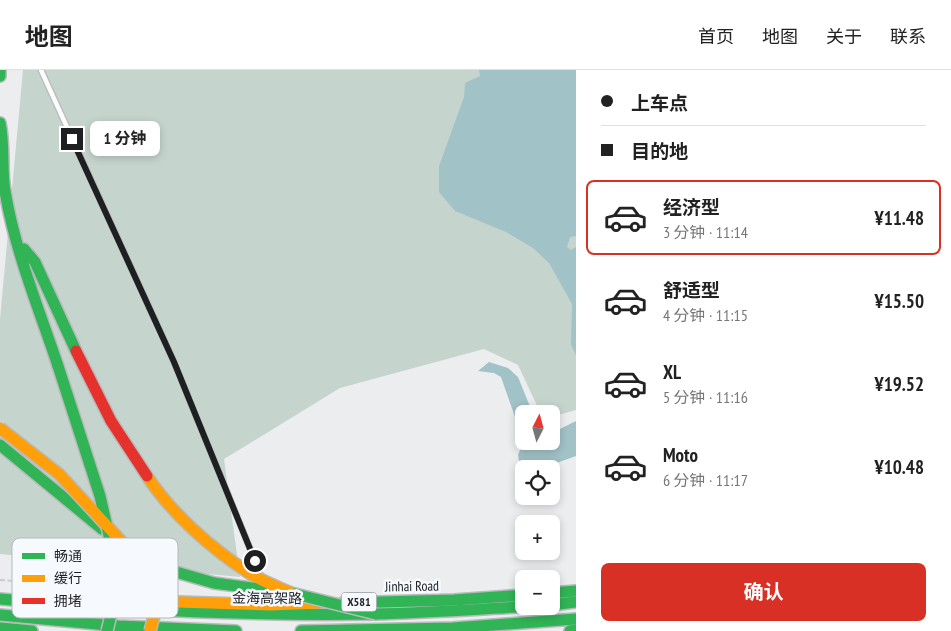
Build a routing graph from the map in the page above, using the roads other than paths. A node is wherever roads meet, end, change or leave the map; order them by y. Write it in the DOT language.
graph roads {
  1 [pos="0,70"];
  2 [pos="41,70"];
  3 [pos="0,76"];
  4 [pos="0,123"];
  5 [pos="17,242"];
  6 [pos="0,428"];
  7 [pos="0,445"];
  8 [pos="110,538"];
  9 [pos="111,538"];
  10 [pos="119,538"];
  11 [pos="178,572"];
  12 [pos="576,591"];
  13 [pos="560,592"];
  14 [pos="291,593"];
  15 [pos="515,596"];
  16 [pos="178,602"];
  17 [pos="576,602"];
  18 [pos="272,604"];
  19 [pos="560,604"];
  20 [pos="515,607"];
  21 [pos="178,610"];
  22 [pos="376,614"];
  23 [pos="27,618"];
  24 [pos="110,618"];
  25 [pos="153,618"];
  26 [pos="576,619"];
  27 [pos="0,628"];
  28 [pos="454,628"];
  29 [pos="576,630"];
  30 [pos="32,631"];
  31 [pos="107,631"];
  32 [pos="150,631"];
  33 [pos="236,631"];
  34 [pos="301,631"];
  35 [pos="422,631"];
  36 [pos="570,631"];
  1 -- 3 [label="main road"];
  2 -- 18 [label="lane"];
  4 -- 5 [label="main road"];
  5 -- 8 [label="main road, bridge"];
  5 -- 14 [label="main road, bridge"];
  6 -- 10 [label="main road, bridge"];
  7 -- 9 [label="main road, bridge"];
  11 -- 14 [label="main road, bridge"];
  12 -- 13 [label="main road"];
  14 -- 22 [label="main road, bridge"];
  15 -- 18 [label="main road, Jinhai Road / X581"];
  16 -- 18 [label="main road, Jinhai Road / X581"];
  17 -- 19 [label="main road"];
  20 -- 22 [label="main road, 金海高架路"];
  21 -- 22 [label="main road, 金海高架路, bridge"];
  23 -- 33 [label="main road, bridge"];
  24 -- 31 [label="main road, bridge"];
  25 -- 32 [label="main road, bridge"];
  26 -- 28 [label="main road"];
  27 -- 30 [label="main road"];
  28 -- 34 [label="main road"];
  28 -- 35 [label="main road"];
  29 -- 36 [label="main road"];
}
